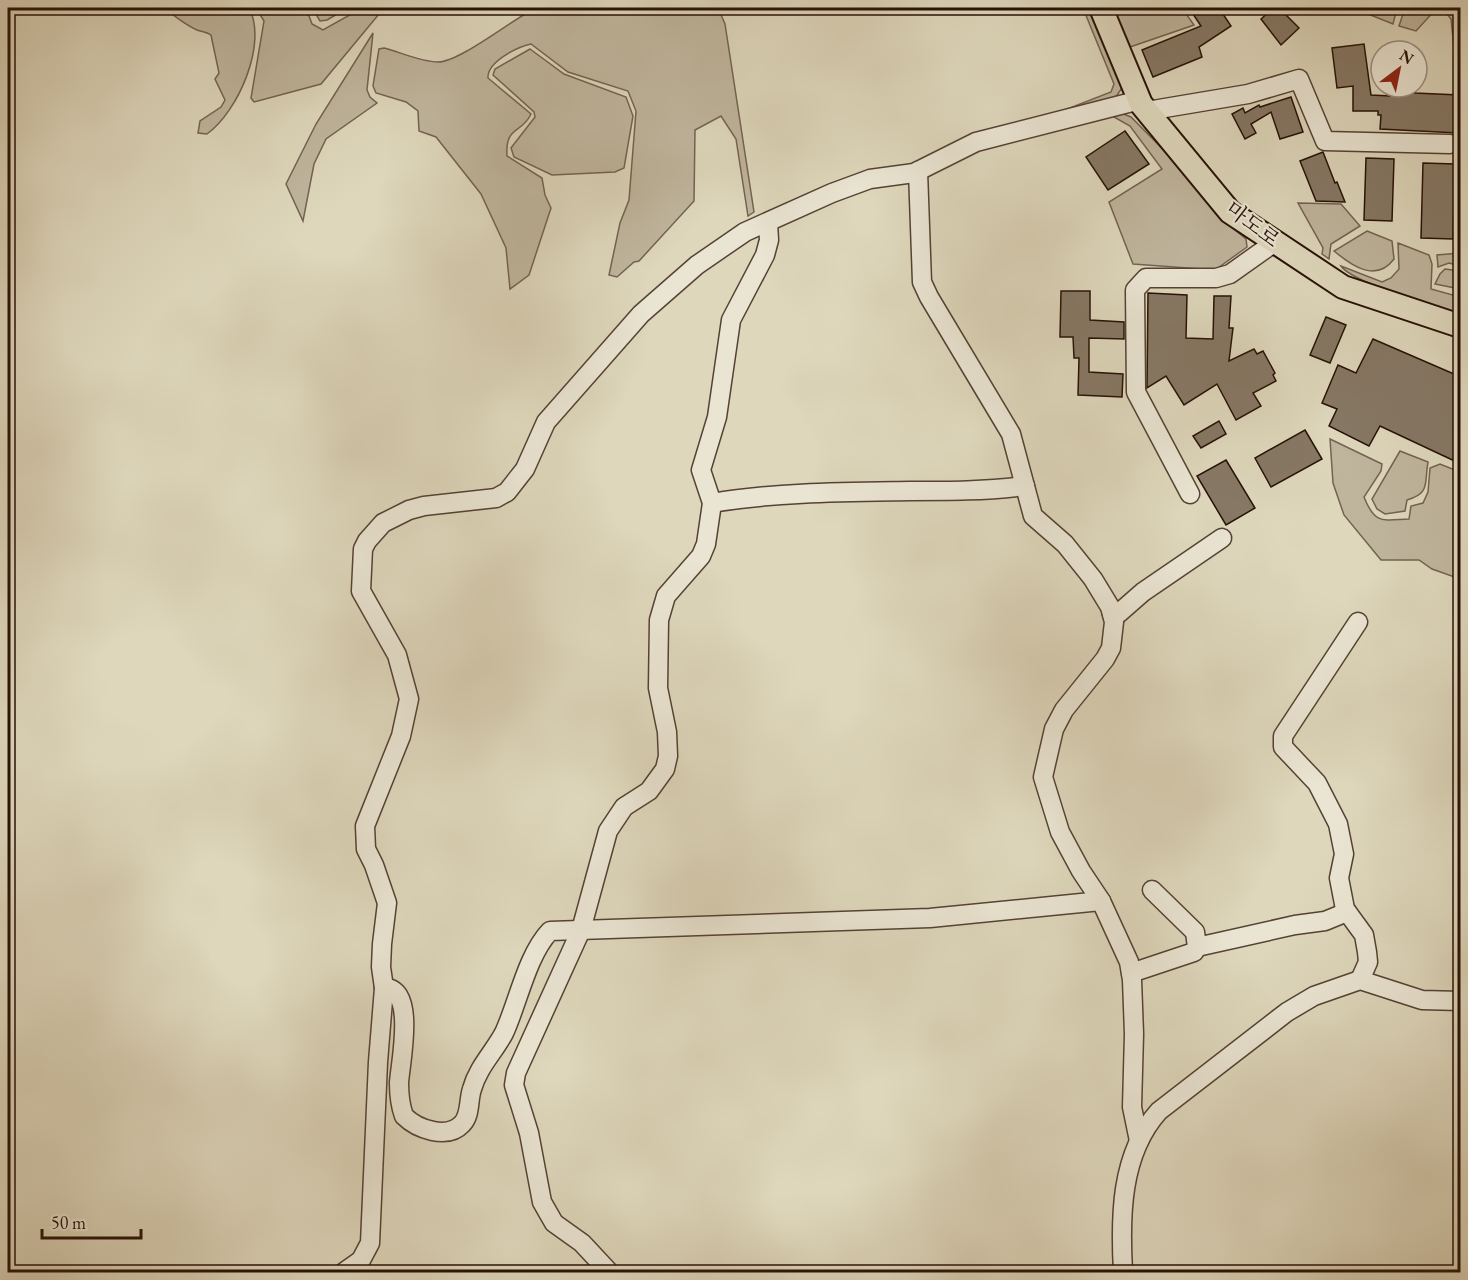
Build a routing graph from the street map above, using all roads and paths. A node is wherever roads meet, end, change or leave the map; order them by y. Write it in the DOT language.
graph roads {
  1 [pos="1101,8"];
  2 [pos="1143,106"];
  3 [pos="1450,144"];
  4 [pos="918,171"];
  5 [pos="768,223"];
  6 [pos="1275,242"];
  7 [pos="1461,327"];
  8 [pos="1024,486"];
  9 [pos="1190,494"];
  10 [pos="712,503"];
  11 [pos="1222,538"];
  12 [pos="1112,614"];
  13 [pos="1358,622"];
  14 [pos="1152,890"];
  15 [pos="1101,901"];
  16 [pos="1347,912"];
  17 [pos="581,930"];
  18 [pos="1197,947"];
  19 [pos="1131,972"];
  20 [pos="1360,980"];
  21 [pos="384,988"];
  22 [pos="1461,1000"];
  23 [pos="1139,1141"];
  24 [pos="344,1272"];
  25 [pos="609,1272"];
  26 [pos="1122,1272"];
  1 -- 2 [label="main road, 마도로"];
  2 -- 3 [label="lane"];
  2 -- 4 [label="lane"];
  2 -- 6 [label="main road, 마도로"];
  4 -- 5 [label="lane"];
  4 -- 8 [label="lane"];
  5 -- 10 [label="lane"];
  5 -- 21 [label="lane"];
  6 -- 7 [label="main road, 마도로"];
  6 -- 9 [label="lane"];
  8 -- 10 [label="lane"];
  8 -- 12 [label="lane"];
  10 -- 17 [label="lane"];
  11 -- 12 [label="lane"];
  12 -- 15 [label="lane"];
  13 -- 16 [label="lane"];
  14 -- 18 [label="lane"];
  15 -- 17 [label="lane"];
  15 -- 19 [label="lane"];
  16 -- 18 [label="lane"];
  16 -- 20 [label="lane"];
  17 -- 21 [label="lane"];
  17 -- 25 [label="lane"];
  18 -- 19 [label="lane"];
  19 -- 23 [label="lane"];
  20 -- 22 [label="lane"];
  20 -- 23 [label="lane"];
  21 -- 24 [label="lane"];
  23 -- 26 [label="lane"];
}
